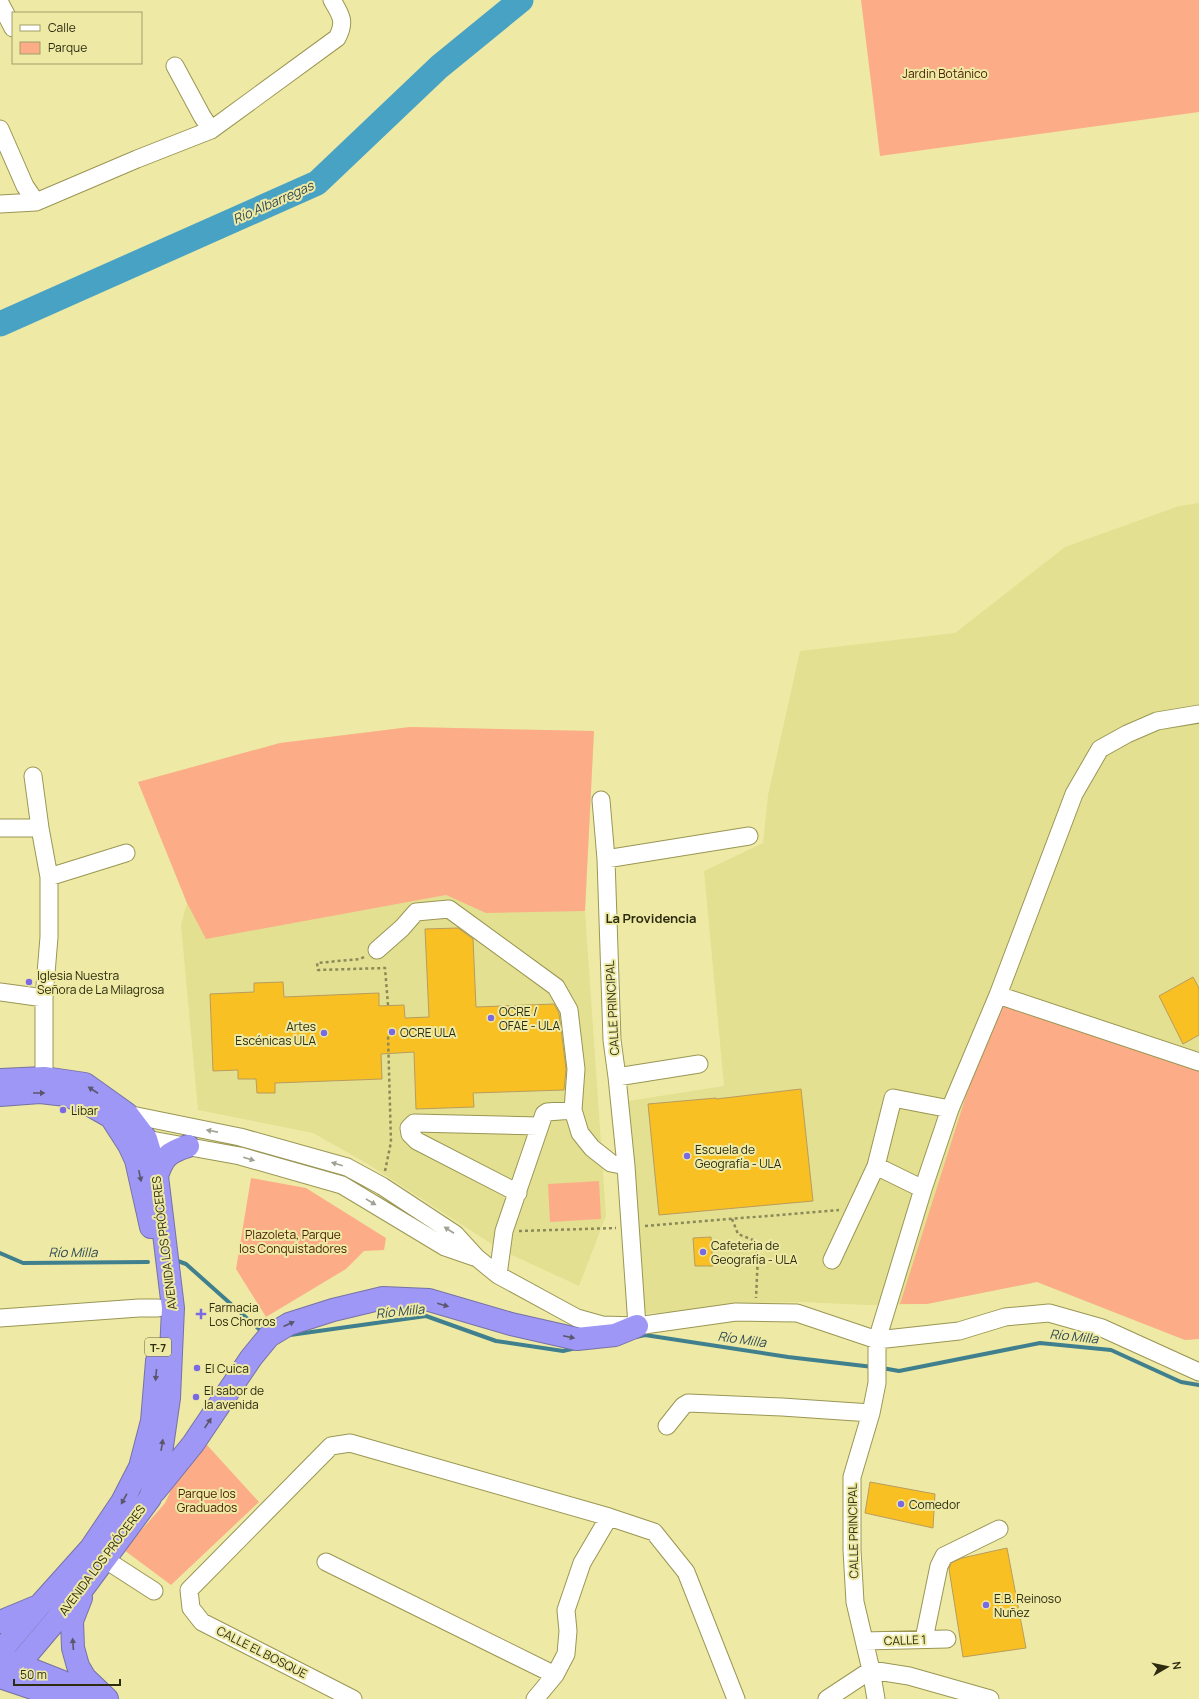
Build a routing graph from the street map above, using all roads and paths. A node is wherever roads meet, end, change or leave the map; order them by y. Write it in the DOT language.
graph roads {
  1 [pos="332,0"];
  2 [pos="0,3"];
  3 [pos="12,26"];
  4 [pos="175,66"];
  5 [pos="0,128"];
  6 [pos="211,130"];
  7 [pos="36,202"];
  8 [pos="0,204"];
  9 [pos="1199,714"];
  10 [pos="33,776"];
  11 [pos="601,800"];
  12 [pos="0,828"];
  13 [pos="40,828"];
  14 [pos="750,836"];
  15 [pos="126,853"];
  16 [pos="606,859"];
  17 [pos="49,877"];
  18 [pos="377,950"];
  19 [pos="0,992"];
  20 [pos="998,995"];
  21 [pos="44,998"];
  22 [pos="388,1005"];
  23 [pos="388,1035"];
  24 [pos="1199,1062"];
  25 [pos="699,1064"];
  26 [pos="618,1077"];
  27 [pos="44,1078"];
  28 [pos="0,1080"];
  29 [pos="0,1095"];
  30 [pos="950,1109"];
  31 [pos="573,1110"];
  32 [pos="119,1116"];
  33 [pos="539,1126"];
  34 [pos="138,1142"];
  35 [pos="188,1146"];
  36 [pos="626,1166"];
  37 [pos="876,1166"];
  38 [pos="157,1176"];
  39 [pos="382,1186"];
  40 [pos="923,1189"];
  41 [pos="518,1193"];
  42 [pos="732,1219"];
  43 [pos="630,1228"];
  44 [pos="504,1231"];
  45 [pos="476,1258"];
  46 [pos="832,1260"];
  47 [pos="498,1275"];
  48 [pos="158,1308"];
  49 [pos="752,1312"];
  50 [pos="0,1318"];
  51 [pos="637,1326"];
  52 [pos="877,1340"];
  53 [pos="1199,1372"];
  54 [pos="871,1413"];
  55 [pos="667,1426"];
  56 [pos="150,1498"];
  57 [pos="608,1516"];
  58 [pos="999,1529"];
  59 [pos="106,1560"];
  60 [pos="326,1562"];
  61 [pos="84,1587"];
  62 [pos="154,1591"];
  63 [pos="39,1606"];
  64 [pos="0,1622"];
  65 [pos="946,1639"];
  66 [pos="924,1640"];
  67 [pos="864,1641"];
  68 [pos="0,1652"];
  69 [pos="871,1670"];
  70 [pos="4,1671"];
  71 [pos="556,1675"];
  72 [pos="65,1699"];
  73 [pos="107,1699"];
  74 [pos="353,1699"];
  75 [pos="534,1699"];
  76 [pos="736,1699"];
  77 [pos="827,1699"];
  78 [pos="876,1699"];
  79 [pos="990,1699"];
  1 -- 6 [label="street"];
  2 -- 3 [label="street"];
  4 -- 6 [label="street"];
  5 -- 7 [label="street"];
  6 -- 7 [label="street"];
  7 -- 8 [label="street"];
  9 -- 20 [label="street, CALLE PRINCIPAL"];
  10 -- 13 [label="street"];
  11 -- 16 [label="street, CALLE PRINCIPAL"];
  12 -- 13 [label="street"];
  13 -- 17 [label="street"];
  14 -- 16 [label="street"];
  15 -- 17 [label="street"];
  16 -- 26 [label="street, CALLE PRINCIPAL"];
  17 -- 21 [label="street"];
  18 -- 22 [label="path"];
  18 -- 31 [label="street"];
  19 -- 21 [label="street"];
  20 -- 24 [label="street"];
  20 -- 30 [label="street, CALLE PRINCIPAL"];
  21 -- 27 [label="street"];
  23 -- 39 [label="path"];
  25 -- 26 [label="street"];
  26 -- 36 [label="street, CALLE PRINCIPAL"];
  27 -- 28 [label="highway, AVENIDA LOS PRÓCERES / T-7"];
  32 -- 27 [label="highway, AVENIDA LOS PRÓCERES / T-7, one-way"];
  29 -- 32 [label="highway, AVENIDA LOS PRÓCERES / T-7, one-way"];
  30 -- 37 [label="street"];
  30 -- 40 [label="street, CALLE PRINCIPAL"];
  31 -- 33 [label="street"];
  31 -- 36 [label="street"];
  32 -- 34 [label="highway, AVENIDA LOS PRÓCERES / T-7"];
  39 -- 32 [label="street, one-way"];
  33 -- 41 [label="street"];
  33 -- 41 [label="street"];
  34 -- 35 [label="street"];
  34 -- 38 [label="highway, AVENIDA LOS PRÓCERES / T-7"];
  34 -- 48 [label="highway, AVENIDA LOS PRÓCERES / T-7, one-way"];
  35 -- 38 [label="highway"];
  35 -- 45 [label="street, one-way"];
  36 -- 43 [label="street, CALLE PRINCIPAL"];
  37 -- 40 [label="street"];
  37 -- 46 [label="street"];
  56 -- 38 [label="highway, AVENIDA LOS PRÓCERES / T-7, one-way"];
  45 -- 39 [label="street, one-way"];
  40 -- 52 [label="street, CALLE PRINCIPAL"];
  41 -- 44 [label="street"];
  42 -- 49 [label="path"];
  43 -- 44 [label="path"];
  43 -- 51 [label="street, CALLE PRINCIPAL"];
  44 -- 47 [label="street"];
  45 -- 47 [label="street"];
  47 -- 51 [label="street"];
  48 -- 50 [label="street"];
  48 -- 63 [label="highway, AVENIDA LOS PRÓCERES / T-7, one-way"];
  49 -- 51 [label="street"];
  49 -- 52 [label="street"];
  56 -- 51 [label="highway, one-way"];
  52 -- 53 [label="street"];
  52 -- 54 [label="street, CALLE PRINCIPAL"];
  54 -- 55 [label="street"];
  54 -- 67 [label="street, CALLE PRINCIPAL"];
  56 -- 59 [label="highway, AVENIDA LOS PRÓCERES / T-7"];
  57 -- 71 [label="street"];
  57 -- 74 [label="street, CALLE EL BOSQUE"];
  57 -- 76 [label="street"];
  58 -- 66 [label="street"];
  59 -- 61 [label="highway, AVENIDA LOS PRÓCERES / T-7"];
  59 -- 62 [label="street"];
  60 -- 71 [label="street"];
  61 -- 70 [label="highway, AVENIDA LOS PRÓCERES / T-7"];
  73 -- 61 [label="highway, one-way"];
  63 -- 64 [label="highway"];
  63 -- 68 [label="highway, AVENIDA LOS PRÓCERES / T-7"];
  65 -- 66 [label="street, CALLE 1"];
  66 -- 67 [label="street, CALLE 1"];
  67 -- 69 [label="street, CALLE PRINCIPAL"];
  69 -- 77 [label="street"];
  69 -- 78 [label="street, CALLE PRINCIPAL"];
  69 -- 79 [label="street"];
  70 -- 72 [label="highway"];
  70 -- 73 [label="highway"];
  71 -- 75 [label="street"];
}
